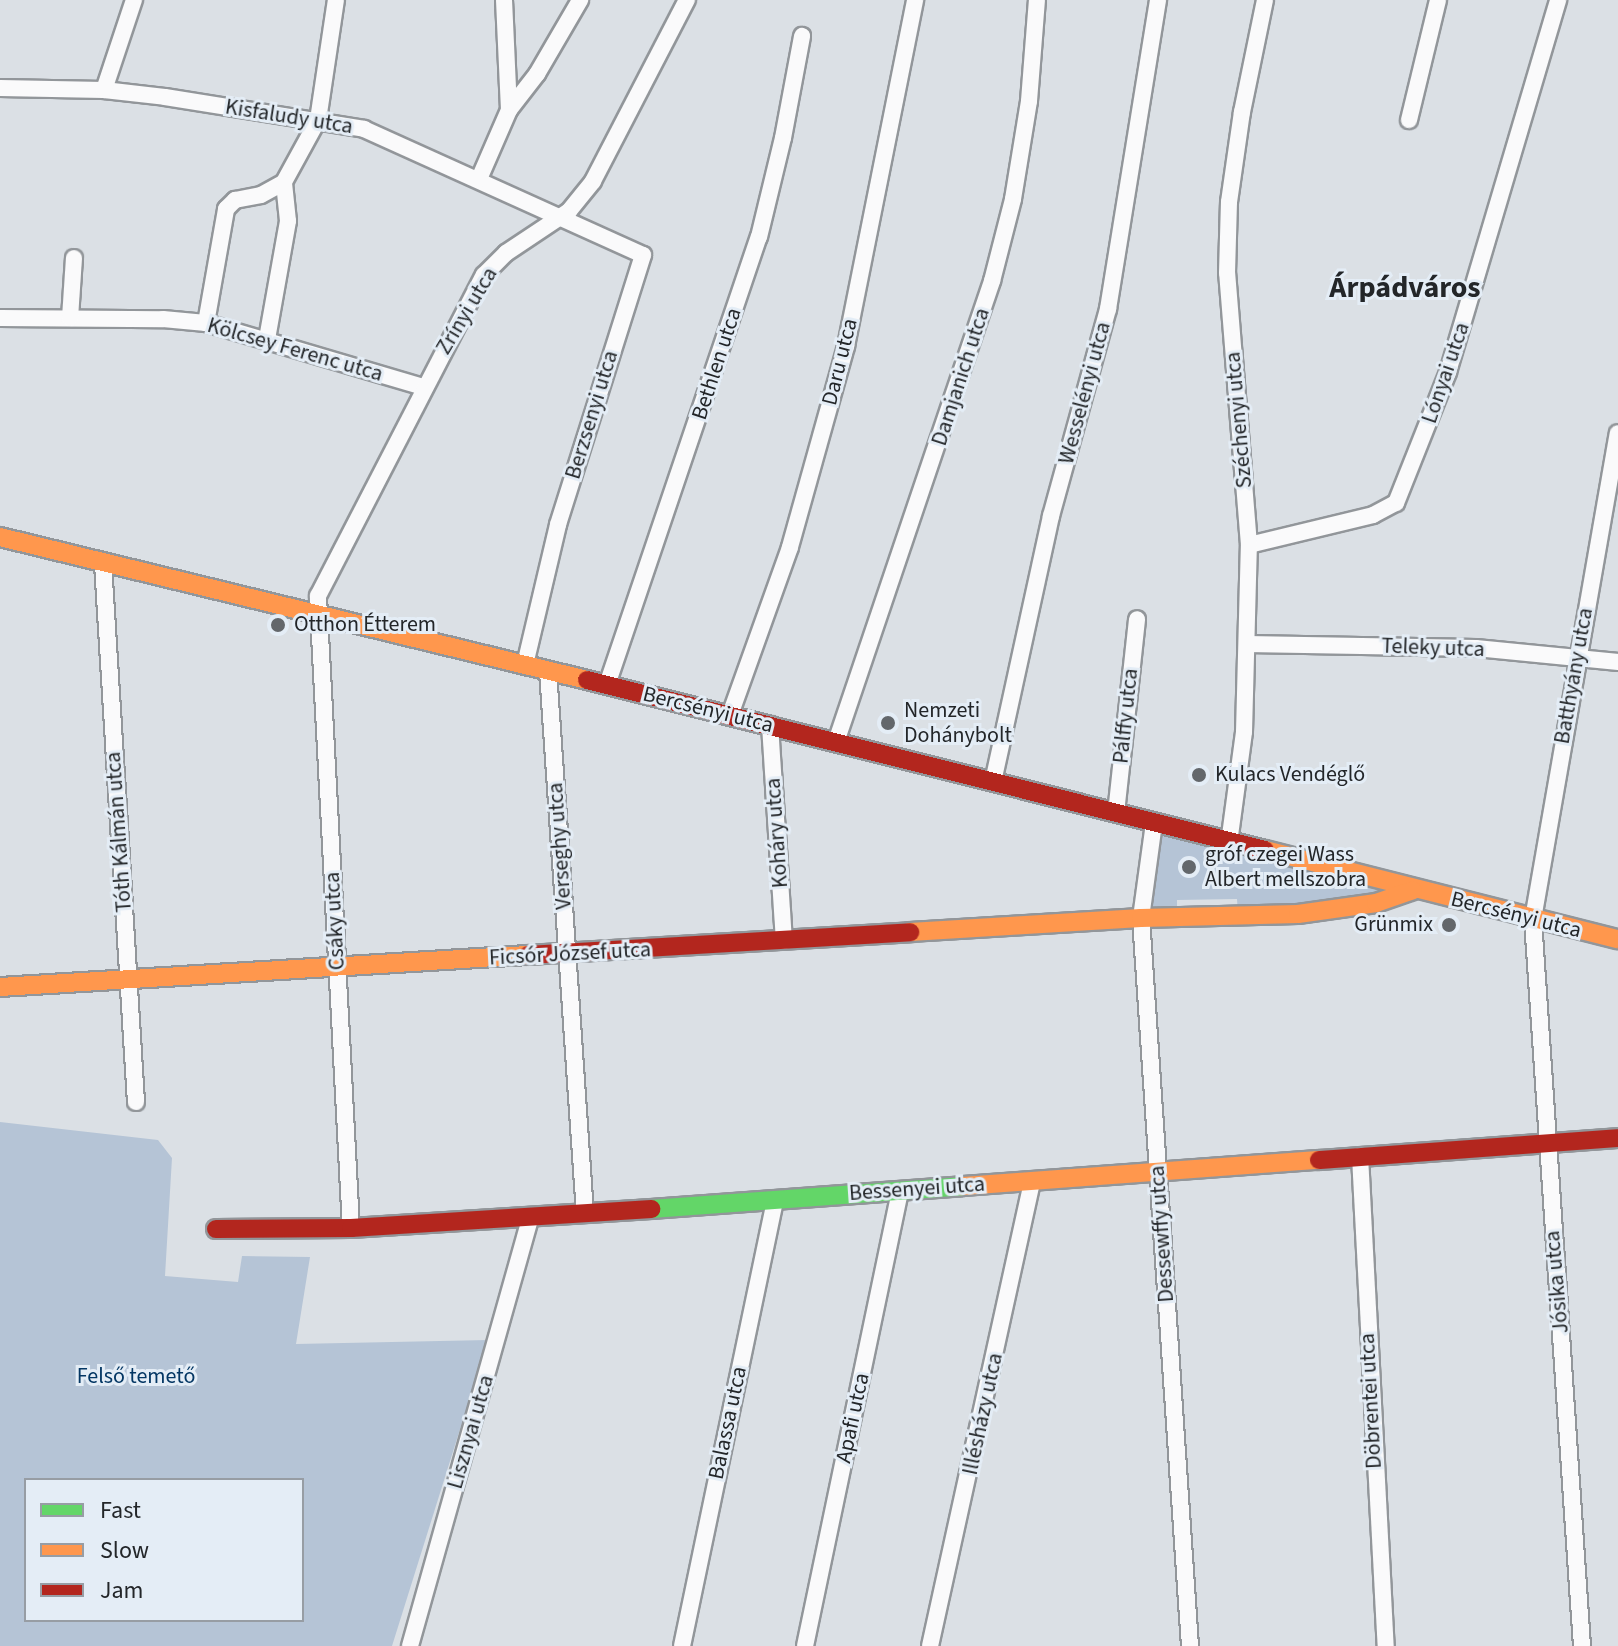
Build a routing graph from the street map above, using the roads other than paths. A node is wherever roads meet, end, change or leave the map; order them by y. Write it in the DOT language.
graph roads {
  1 [pos="134,0"];
  2 [pos="336,0"];
  3 [pos="504,0"];
  4 [pos="580,0"];
  5 [pos="687,0"];
  6 [pos="915,0"];
  7 [pos="1037,0"];
  8 [pos="1158,0"];
  9 [pos="1265,0"];
  10 [pos="1438,0"];
  11 [pos="1558,0"];
  12 [pos="802,36"];
  13 [pos="0,88"];
  14 [pos="104,90"];
  15 [pos="509,110"];
  16 [pos="318,120"];
  17 [pos="1409,120"];
  18 [pos="479,179"];
  19 [pos="284,182"];
  20 [pos="559,218"];
  21 [pos="74,258"];
  22 [pos="0,318"];
  23 [pos="70,318"];
  24 [pos="206,323"];
  25 [pos="267,339"];
  26 [pos="423,387"];
  27 [pos="1618,433"];
  28 [pos="0,537"];
  29 [pos="1249,545"];
  30 [pos="103,563"];
  31 [pos="318,615"];
  32 [pos="1137,619"];
  33 [pos="1247,644"];
  34 [pos="1577,656"];
  35 [pos="1618,662"];
  36 [pos="525,665"];
  37 [pos="548,671"];
  38 [pos="607,685"];
  39 [pos="730,715"];
  40 [pos="770,725"];
  41 [pos="836,742"];
  42 [pos="993,782"];
  43 [pos="1116,813"];
  44 [pos="1154,823"];
  45 [pos="1229,843"];
  46 [pos="1413,890"];
  47 [pos="1141,918"];
  48 [pos="1533,919"];
  49 [pos="1618,939"];
  50 [pos="784,941"];
  51 [pos="568,955"];
  52 [pos="338,966"];
  53 [pos="128,980"];
  54 [pos="0,987"];
  55 [pos="136,1102"];
  56 [pos="1618,1138"];
  57 [pos="1546,1143"];
  58 [pos="1360,1156"];
  59 [pos="1158,1172"];
  60 [pos="1032,1181"];
  61 [pos="900,1191"];
  62 [pos="775,1200"];
  63 [pos="585,1214"];
  64 [pos="530,1218"];
  65 [pos="351,1228"];
  66 [pos="216,1229"];
  67 [pos="410,1646"];
  68 [pos="682,1646"];
  69 [pos="805,1646"];
  70 [pos="930,1646"];
  71 [pos="1190,1646"];
  72 [pos="1386,1646"];
  73 [pos="1582,1646"];
  1 -- 14 [label="street"];
  2 -- 16 [label="street"];
  3 -- 15 [label="street"];
  4 -- 15 [label="street"];
  5 -- 20 [label="street, Zrínyi utca"];
  6 -- 39 [label="street, Daru utca"];
  7 -- 41 [label="street, Damjanich utca"];
  8 -- 42 [label="street, Wesselényi utca"];
  9 -- 29 [label="street, Széchenyi utca"];
  10 -- 17 [label="street"];
  11 -- 29 [label="street, Lónyai utca"];
  12 -- 38 [label="street, Bethlen utca"];
  13 -- 14 [label="street, Kisfaludy utca"];
  14 -- 16 [label="street, Kisfaludy utca"];
  15 -- 18 [label="street"];
  16 -- 18 [label="street, Kisfaludy utca"];
  16 -- 19 [label="street"];
  18 -- 20 [label="street, Kisfaludy utca"];
  19 -- 24 [label="street"];
  19 -- 25 [label="street"];
  20 -- 26 [label="street, Zrínyi utca"];
  20 -- 36 [label="street, Berzsenyi utca"];
  21 -- 23 [label="street"];
  22 -- 23 [label="street, Kölcsey Ferenc utca"];
  23 -- 24 [label="street, Kölcsey Ferenc utca"];
  24 -- 25 [label="street, Kölcsey Ferenc utca"];
  25 -- 26 [label="street, Kölcsey Ferenc utca"];
  26 -- 31 [label="street, Zrínyi utca"];
  27 -- 34 [label="street, Batthyány utca"];
  28 -- 30 [label="street, Bercsényi utca"];
  29 -- 33 [label="street, Széchenyi utca"];
  30 -- 31 [label="street, Bercsényi utca"];
  30 -- 53 [label="street, Tóth Kálmán utca"];
  31 -- 36 [label="street, Bercsényi utca"];
  31 -- 52 [label="street, Csáky utca"];
  32 -- 43 [label="street, Pálffy utca"];
  33 -- 34 [label="street, Teleky utca"];
  33 -- 45 [label="street, Széchenyi utca"];
  34 -- 35 [label="street, Teleky utca"];
  34 -- 48 [label="street, Batthyány utca"];
  36 -- 37 [label="street, Bercsényi utca"];
  37 -- 38 [label="street, Bercsényi utca"];
  37 -- 51 [label="street, Verseghy utca"];
  38 -- 39 [label="street, Bercsényi utca"];
  39 -- 40 [label="street, Bercsényi utca"];
  40 -- 41 [label="street, Bercsényi utca"];
  40 -- 50 [label="street, Koháry utca"];
  41 -- 42 [label="street, Bercsényi utca"];
  42 -- 43 [label="street, Bercsényi utca"];
  43 -- 44 [label="street, Bercsényi utca"];
  44 -- 45 [label="street, Bercsényi utca"];
  44 -- 47 [label="street, Dessewffy utca"];
  45 -- 46 [label="street, Bercsényi utca"];
  46 -- 47 [label="street"];
  46 -- 48 [label="street, Bercsényi utca"];
  47 -- 50 [label="street, Ficsór József utca"];
  47 -- 59 [label="street, Dessewffy utca"];
  48 -- 49 [label="street, Bercsényi utca"];
  48 -- 57 [label="street, Jósika utca"];
  50 -- 51 [label="street, Ficsór József utca"];
  51 -- 52 [label="street, Ficsór József utca"];
  51 -- 63 [label="street, Verseghy utca"];
  52 -- 53 [label="street, Ficsór József utca"];
  52 -- 65 [label="street, Csáky utca"];
  53 -- 54 [label="street, Ficsór József utca"];
  53 -- 55 [label="street, Tóth Kálmán utca"];
  56 -- 57 [label="street, Bessenyei utca"];
  57 -- 58 [label="street, Bessenyei utca"];
  57 -- 73 [label="street, Jósika utca"];
  58 -- 59 [label="street, Bessenyei utca"];
  58 -- 72 [label="street, Döbrentei utca"];
  59 -- 60 [label="street, Bessenyei utca"];
  59 -- 71 [label="street, Dessewffy utca"];
  60 -- 61 [label="street, Bessenyei utca"];
  60 -- 70 [label="street, Illésházy utca"];
  61 -- 62 [label="street, Bessenyei utca"];
  61 -- 69 [label="street, Apafi utca"];
  62 -- 63 [label="street, Bessenyei utca"];
  62 -- 68 [label="street, Balassa utca"];
  63 -- 64 [label="street, Bessenyei utca"];
  64 -- 65 [label="street, Bessenyei utca"];
  64 -- 67 [label="street, Lisznyai utca"];
  65 -- 66 [label="street, Bessenyei utca"];
}
